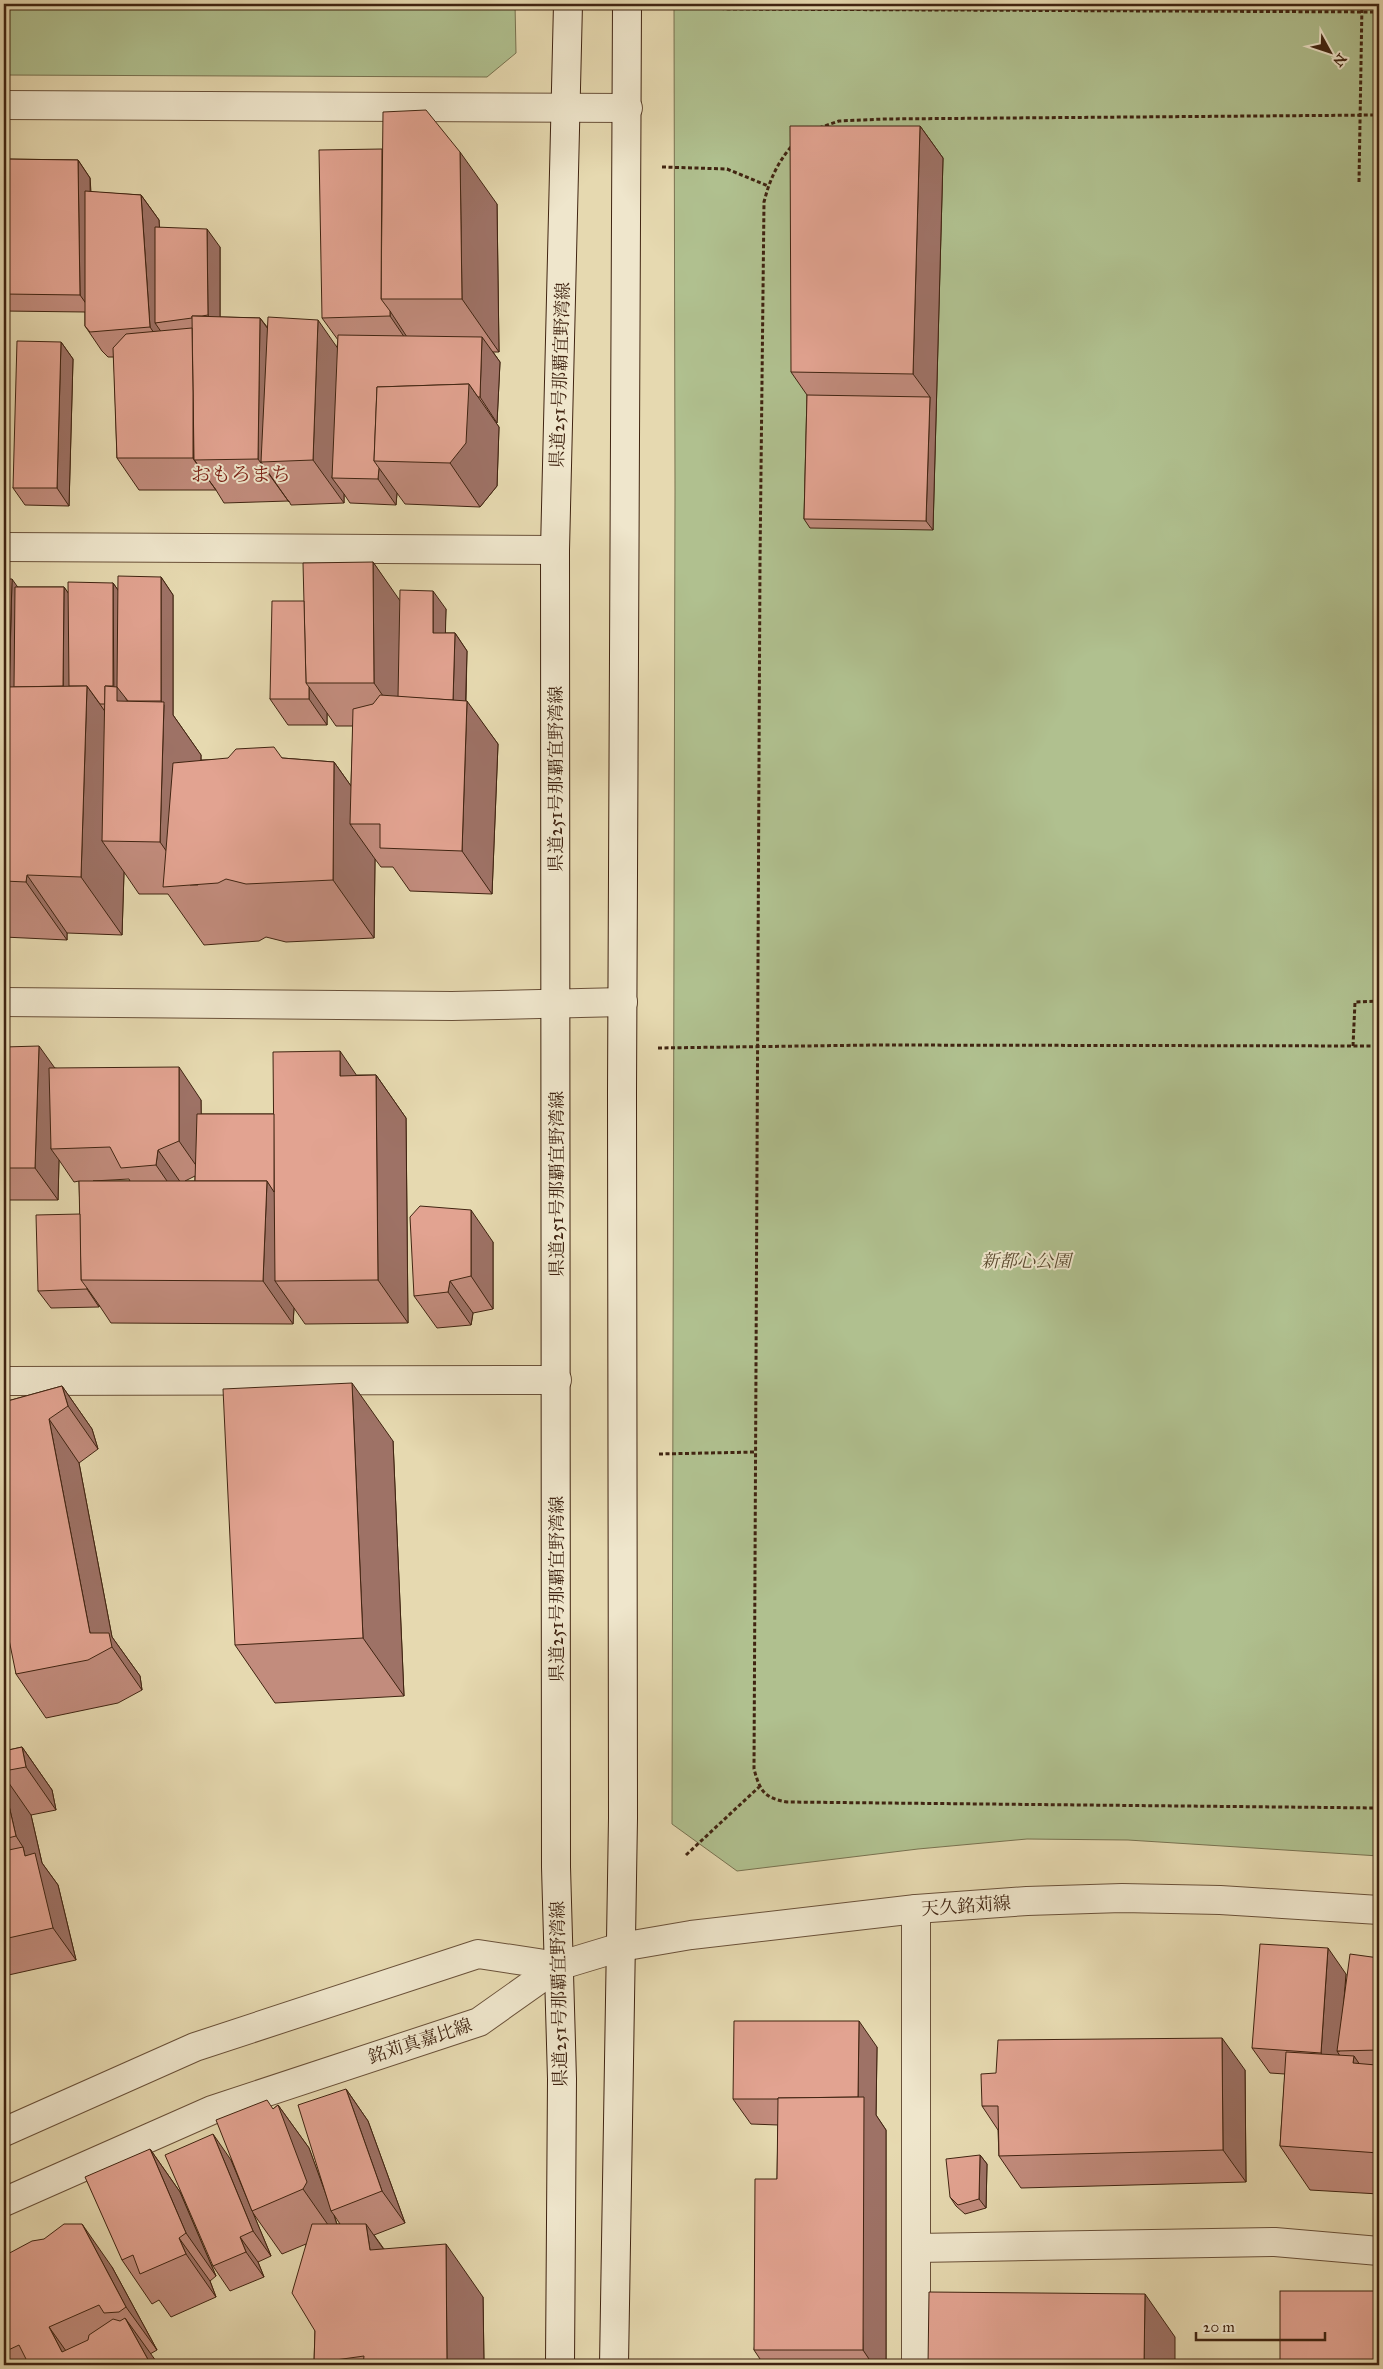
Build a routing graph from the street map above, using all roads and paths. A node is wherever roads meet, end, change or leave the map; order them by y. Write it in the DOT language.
graph roads {
  1 [pos="568,4"];
  2 [pos="626,4"];
  3 [pos="708,4"];
  4 [pos="1362,4"];
  5 [pos="1362,12"];
  6 [pos="1379,12"];
  7 [pos="4,105"];
  8 [pos="567,107"];
  9 [pos="628,108"];
  10 [pos="1361,115"];
  11 [pos="1379,115"];
  12 [pos="814,130"];
  13 [pos="795,144"];
  14 [pos="659,167"];
  15 [pos="1360,182"];
  16 [pos="768,186"];
  17 [pos="4,548"];
  18 [pos="555,550"];
  19 [pos="4,1002"];
  20 [pos="623,1002"];
  21 [pos="1379,1002"];
  22 [pos="556,1004"];
  23 [pos="1353,1046"];
  24 [pos="1379,1046"];
  25 [pos="758,1047"];
  26 [pos="658,1048"];
  27 [pos="557,1380"];
  28 [pos="4,1381"];
  29 [pos="756,1452"];
  30 [pos="658,1454"];
  31 [pos="759,1787"];
  32 [pos="1379,1808"];
  33 [pos="686,1855"];
  34 [pos="916,1909"];
  35 [pos="1379,1910"];
  36 [pos="621,1948"];
  37 [pos="558,1966"];
  38 [pos="4,2132"];
  39 [pos="4,2202"];
  40 [pos="917,2248"];
  41 [pos="1379,2251"];
  42 [pos="560,2365"];
  43 [pos="614,2365"];
  44 [pos="916,2365"];
  1 -- 8 [label="street, 県道251号那覇宜野湾線"];
  2 -- 9 [label="street"];
  3 -- 5 [label="path"];
  4 -- 5 [label="path"];
  5 -- 6 [label="path"];
  5 -- 10 [label="path"];
  7 -- 8 [label="street"];
  8 -- 9 [label="street"];
  8 -- 18 [label="street, 県道251号那覇宜野湾線"];
  9 -- 20 [label="street"];
  10 -- 11 [label="path"];
  10 -- 12 [label="path"];
  10 -- 15 [label="path"];
  13 -- 16 [label="path"];
  14 -- 16 [label="path"];
  16 -- 25 [label="path"];
  17 -- 18 [label="street"];
  18 -- 22 [label="street, 県道251号那覇宜野湾線"];
  19 -- 22 [label="street"];
  20 -- 22 [label="street"];
  20 -- 36 [label="street"];
  21 -- 23 [label="path"];
  22 -- 27 [label="street, 県道251号那覇宜野湾線"];
  23 -- 24 [label="path"];
  23 -- 25 [label="path"];
  25 -- 26 [label="path"];
  25 -- 29 [label="path"];
  27 -- 28 [label="street"];
  27 -- 37 [label="street, 県道251号那覇宜野湾線"];
  29 -- 30 [label="path"];
  29 -- 31 [label="path"];
  31 -- 32 [label="path"];
  31 -- 33 [label="path"];
  34 -- 35 [label="street, 天久銘苅線"];
  34 -- 36 [label="street, 天久銘苅線"];
  34 -- 40 [label="street"];
  36 -- 37 [label="street, 天久銘苅線"];
  36 -- 43 [label="street"];
  37 -- 38 [label="street"];
  37 -- 39 [label="street, 銘苅真嘉比線"];
  37 -- 42 [label="street, 県道251号那覇宜野湾線"];
  40 -- 41 [label="street"];
  40 -- 44 [label="street"];
}
